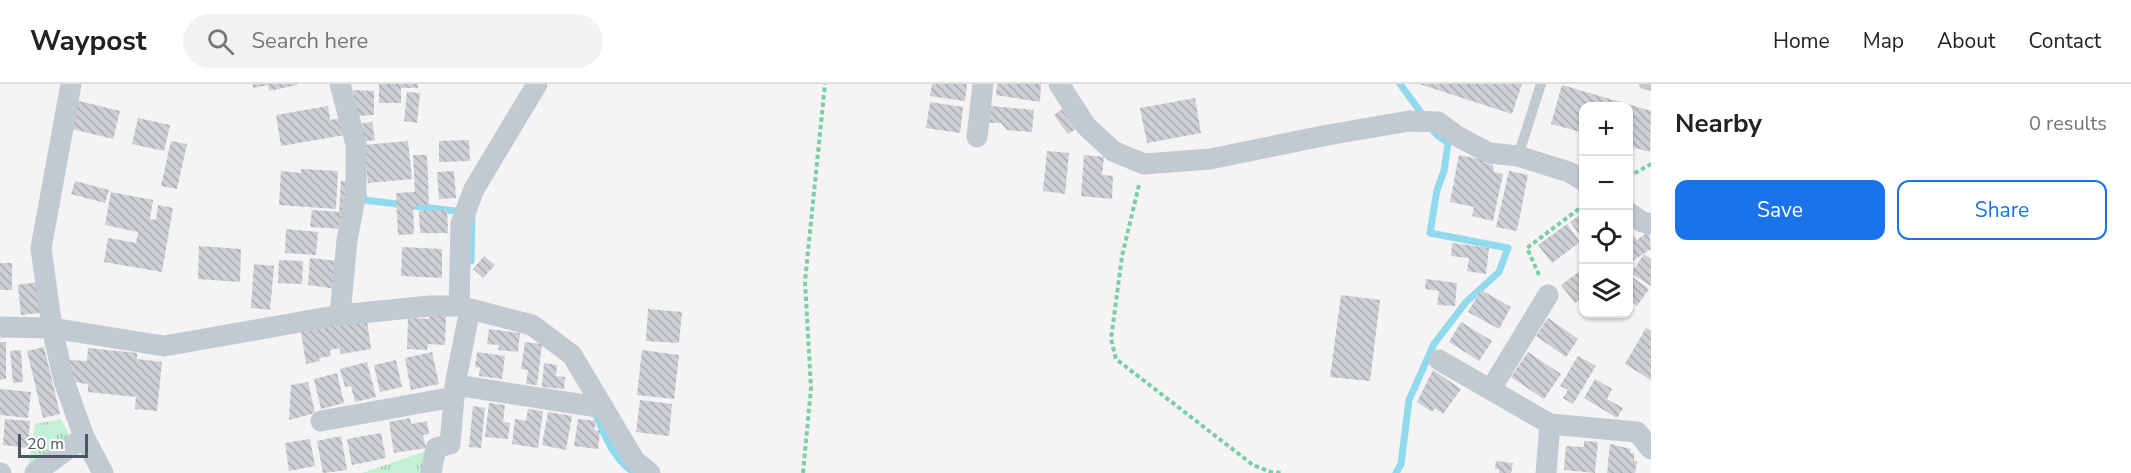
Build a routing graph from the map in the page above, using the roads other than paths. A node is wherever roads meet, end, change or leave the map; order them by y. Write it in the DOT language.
graph roads {
  1 [pos="71,84"];
  2 [pos="340,84"];
  3 [pos="537,84"];
  4 [pos="983,84"];
  5 [pos="1059,84"];
  6 [pos="1541,84"];
  7 [pos="1644,84"];
  8 [pos="1651,86"];
  9 [pos="977,137"];
  10 [pos="1518,156"];
  11 [pos="1579,178"];
  12 [pos="1633,215"];
  13 [pos="1651,224"];
  14 [pos="1548,295"];
  15 [pos="465,308"];
  16 [pos="340,315"];
  17 [pos="0,327"];
  18 [pos="52,328"];
  19 [pos="1439,360"];
  20 [pos="1491,389"];
  21 [pos="455,391"];
  22 [pos="604,408"];
  23 [pos="321,421"];
  24 [pos="1550,424"];
  25 [pos="84,437"];
  26 [pos="1651,449"];
  27 [pos="35,473"];
  28 [pos="103,473"];
  29 [pos="431,473"];
  30 [pos="650,473"];
  31 [pos="1546,473"];
  1 -- 18 [label="street"];
  2 -- 16 [label="street"];
  3 -- 15 [label="street"];
  4 -- 9 [label="street"];
  5 -- 10 [label="street"];
  6 -- 10 [label="lane"];
  7 -- 8 [label="lane"];
  10 -- 11 [label="street"];
  12 -- 13 [label="street"];
  14 -- 20 [label="street"];
  15 -- 16 [label="street"];
  15 -- 21 [label="street"];
  15 -- 22 [label="street"];
  16 -- 18 [label="street"];
  17 -- 18 [label="street"];
  18 -- 25 [label="street"];
  19 -- 20 [label="street"];
  20 -- 24 [label="street"];
  21 -- 22 [label="street"];
  21 -- 23 [label="street"];
  21 -- 29 [label="street"];
  22 -- 30 [label="street"];
  24 -- 26 [label="street"];
  24 -- 31 [label="street"];
  25 -- 27 [label="street"];
  25 -- 28 [label="street"];
}
